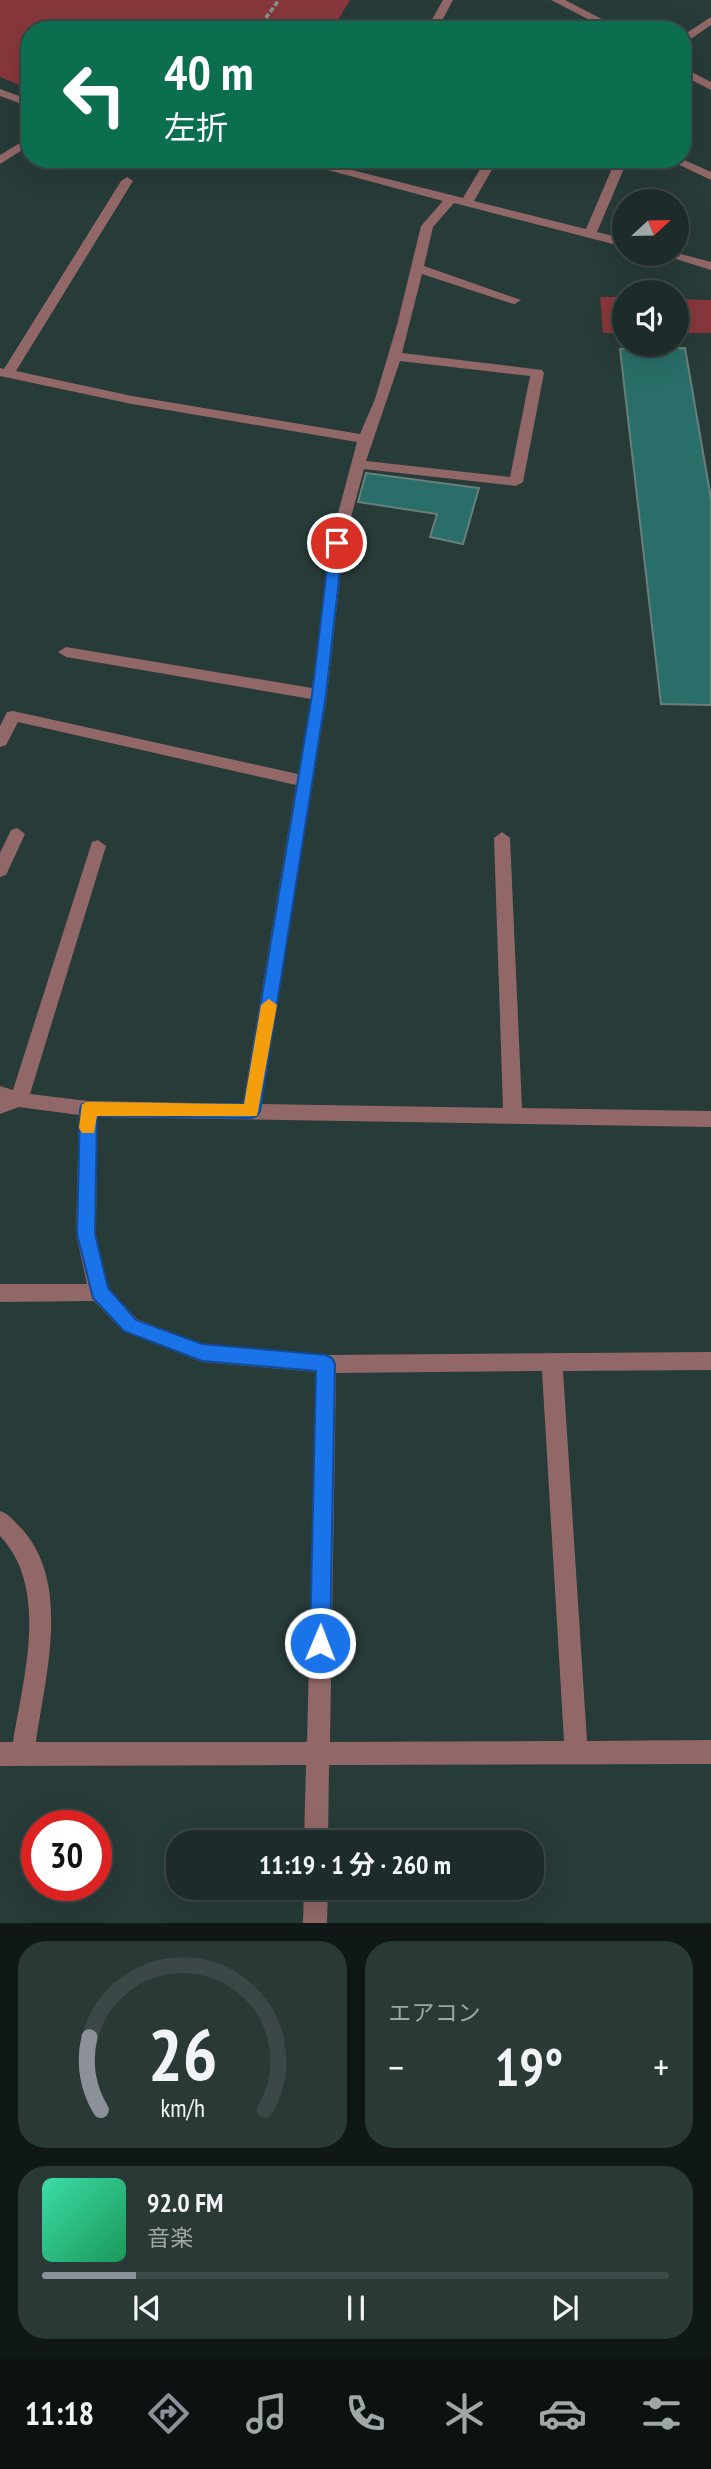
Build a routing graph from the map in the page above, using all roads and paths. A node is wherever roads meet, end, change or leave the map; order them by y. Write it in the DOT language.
graph roads {
  1 [pos="279,0"];
  2 [pos="448,0"];
  3 [pos="556,0"];
  4 [pos="711,20"];
  5 [pos="264,21"];
  6 [pos="436,21"];
  7 [pos="599,21"];
  8 [pos="691,35"];
  9 [pos="691,75"];
  10 [pos="711,87"];
  11 [pos="0,92"];
  12 [pos="21,100"];
  13 [pos="21,146"];
  14 [pos="0,160"];
  15 [pos="691,167"];
  16 [pos="332,168"];
  17 [pos="351,168"];
  18 [pos="487,168"];
  19 [pos="618,168"];
  20 [pos="349,172"];
  21 [pos="711,176"];
  22 [pos="127,181"];
  23 [pos="450,200"];
  24 [pos="466,204"];
  25 [pos="590,234"];
  26 [pos="612,240"];
  27 [pos="690,260"];
  28 [pos="711,266"];
  29 [pos="416,268"];
  30 [pos="515,300"];
  31 [pos="396,356"];
  32 [pos="4,373"];
  33 [pos="365,439"];
  34 [pos="358,464"];
  35 [pos="66,652"];
  36 [pos="319,695"];
  37 [pos="0,741"];
  38 [pos="305,781"];
  39 [pos="17,834"];
  40 [pos="502,838"];
  41 [pos="98,846"];
  42 [pos="0,871"];
  43 [pos="0,1093"];
  44 [pos="19,1100"];
  45 [pos="0,1106"];
  46 [pos="88,1109"];
  47 [pos="251,1111"];
  48 [pos="513,1116"];
  49 [pos="711,1119"];
  50 [pos="99,1292"];
  51 [pos="0,1293"];
  52 [pos="711,1361"];
  53 [pos="552,1362"];
  54 [pos="326,1364"];
  55 [pos="0,1521"];
  56 [pos="711,1752"];
  57 [pos="12,1754"];
  58 [pos="317,1754"];
  59 [pos="576,1754"];
  60 [pos="316,1830"];
  61 [pos="316,1900"];
  62 [pos="315,1923"];
  1 -- 5 [label="path"];
  2 -- 6 [label="street"];
  3 -- 7 [label="street"];
  4 -- 8 [label="street"];
  9 -- 10 [label="street"];
  11 -- 12 [label="street"];
  13 -- 14 [label="street"];
  15 -- 21 [label="street"];
  16 -- 20 [label="street"];
  17 -- 20 [label="street"];
  18 -- 24 [label="street"];
  19 -- 25 [label="street"];
  20 -- 23 [label="street"];
  22 -- 32 [label="street"];
  23 -- 24 [label="street"];
  23 -- 29 [label="street"];
  24 -- 25 [label="street"];
  25 -- 26 [label="street"];
  27 -- 28 [label="street"];
  29 -- 30 [label="street"];
  29 -- 31 [label="street"];
  31 -- 33 [label="street"];
  31 -- 34 [label="street"];
  32 -- 33 [label="street"];
  33 -- 34 [label="street"];
  34 -- 36 [label="street"];
  35 -- 36 [label="street"];
  36 -- 38 [label="street"];
  37 -- 38 [label="street"];
  38 -- 47 [label="street"];
  39 -- 42 [label="street"];
  40 -- 48 [label="street"];
  41 -- 44 [label="street"];
  43 -- 44 [label="street"];
  44 -- 45 [label="street"];
  44 -- 46 [label="street"];
  46 -- 47 [label="street"];
  46 -- 50 [label="street"];
  47 -- 48 [label="street"];
  48 -- 49 [label="street"];
  50 -- 51 [label="street"];
  50 -- 54 [label="street"];
  52 -- 53 [label="street"];
  53 -- 54 [label="street"];
  53 -- 59 [label="street"];
  54 -- 58 [label="street"];
  55 -- 57 [label="street"];
  56 -- 59 [label="street"];
  57 -- 58 [label="street"];
  58 -- 59 [label="street"];
  58 -- 60 [label="street"];
  61 -- 62 [label="street"];
}
